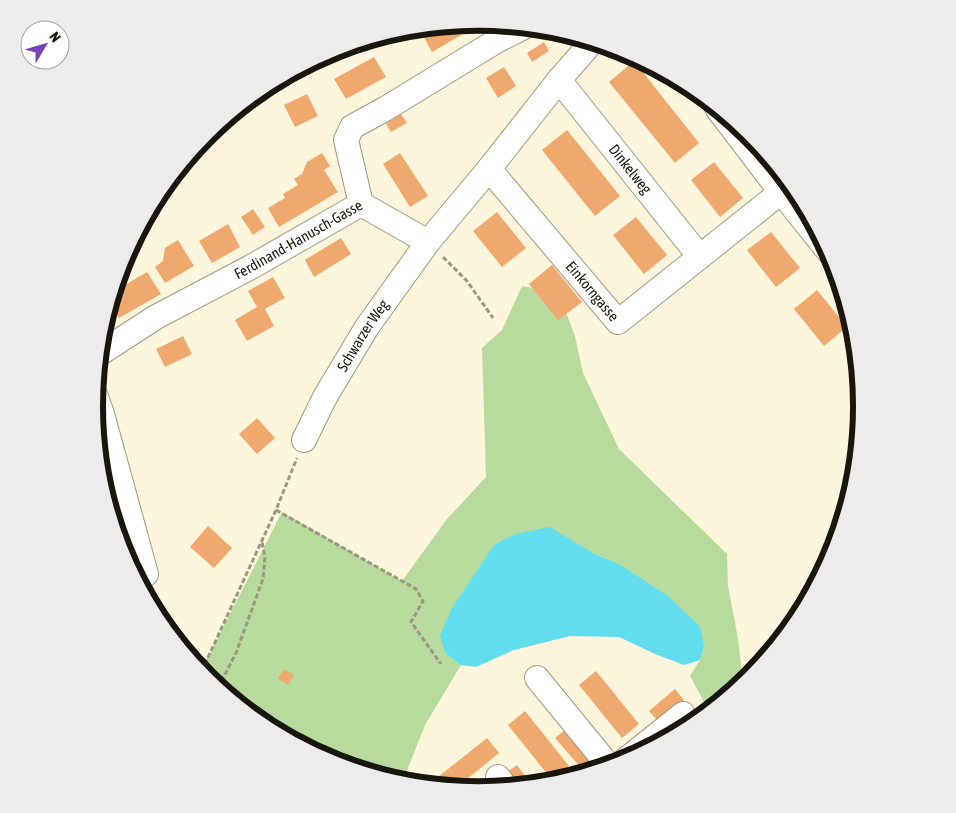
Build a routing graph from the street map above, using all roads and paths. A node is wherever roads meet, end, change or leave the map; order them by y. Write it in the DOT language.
graph roads {
  1 [pos="512,33"];
  2 [pos="587,48"];
  3 [pos="560,80"];
  4 [pos="740,138"];
  5 [pos="489,169"];
  6 [pos="781,192"];
  7 [pos="361,204"];
  8 [pos="804,221"];
  9 [pos="428,242"];
  10 [pos="700,257"];
  11 [pos="493,318"];
  12 [pos="108,348"];
  13 [pos="104,420"];
  14 [pos="304,440"];
  15 [pos="276,510"];
  16 [pos="262,541"];
  17 [pos="140,570"];
  18 [pos="205,664"];
  19 [pos="441,664"];
  20 [pos="537,678"];
  21 [pos="222,680"];
  22 [pos="683,714"];
  23 [pos="653,738"];
  24 [pos="604,760"];
  1 -- 7 [label="street, Ferdinand-Hanusch-Gasse"];
  2 -- 3 [label="street, Schwarzer Weg"];
  3 -- 5 [label="street, Schwarzer Weg"];
  3 -- 10 [label="street, Dinkelweg"];
  4 -- 6 [label="street"];
  5 -- 9 [label="street, Schwarzer Weg"];
  5 -- 10 [label="street, Einkorngasse"];
  6 -- 8 [label="street"];
  6 -- 10 [label="street, Einkorngasse"];
  7 -- 9 [label="street"];
  7 -- 12 [label="street, Ferdinand-Hanusch-Gasse"];
  9 -- 11 [label="path"];
  9 -- 14 [label="street, Schwarzer Weg"];
  13 -- 17 [label="street"];
  14 -- 15 [label="path"];
  15 -- 16 [label="path"];
  15 -- 19 [label="path"];
  16 -- 18 [label="path"];
  16 -- 21 [label="path"];
  20 -- 24 [label="street"];
  22 -- 23 [label="street"];
}
